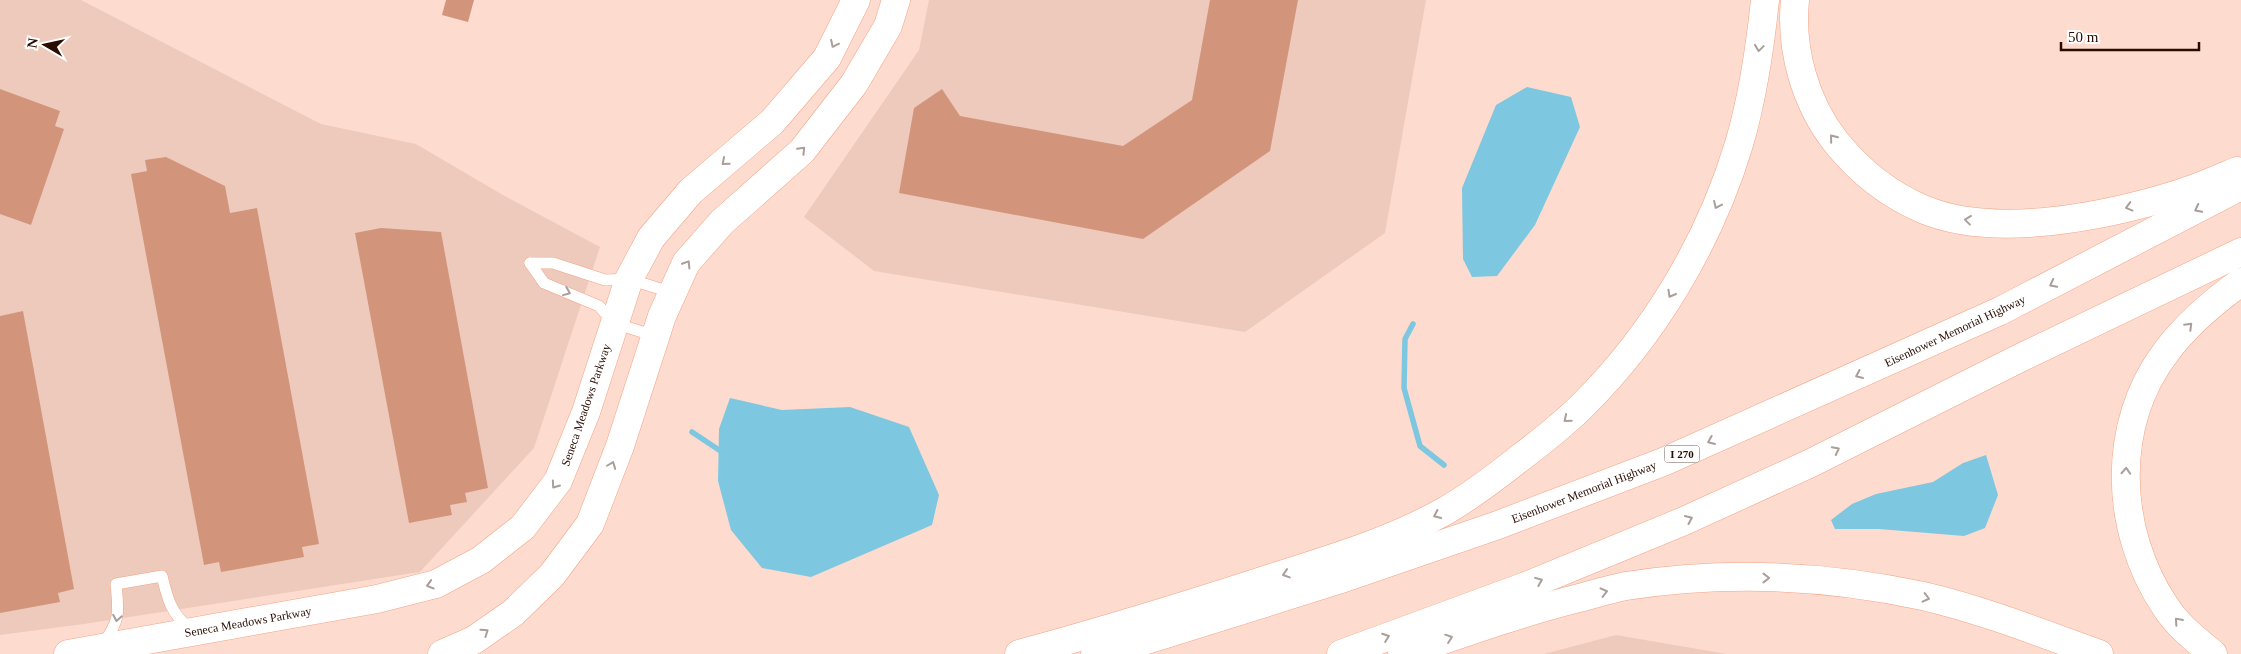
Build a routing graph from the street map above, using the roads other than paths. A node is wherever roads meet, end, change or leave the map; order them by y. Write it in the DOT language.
graph roads {
  1 [pos="856,0"];
  2 [pos="896,0"];
  3 [pos="1765,0"];
  4 [pos="1795,0"];
  5 [pos="2241,169"];
  6 [pos="2241,186"];
  7 [pos="2241,252"];
  8 [pos="629,279"];
  9 [pos="2241,282"];
  10 [pos="673,292"];
  11 [pos="614,323"];
  12 [pos="655,336"];
  13 [pos="194,632"];
  14 [pos="101,648"];
  15 [pos="68,654"];
  16 [pos="442,654"];
  17 [pos="1019,654"];
  18 [pos="1095,654"];
  19 [pos="1341,654"];
  20 [pos="1402,654"];
  21 [pos="2098,654"];
  22 [pos="2213,654"];
  1 -- 8 [label="main road, Seneca Meadows Parkway, one-way"];
  10 -- 2 [label="main road, one-way"];
  3 -- 17 [label="main road, one-way"];
  5 -- 4 [label="main road, one-way"];
  6 -- 18 [label="main road, Eisenhower Memorial Highway / I 270, one-way"];
  19 -- 7 [label="main road, one-way"];
  8 -- 10 [label="lane"];
  8 -- 11 [label="main road, Seneca Meadows Parkway"];
  8 -- 11 [label="lane, one-way"];
  22 -- 9 [label="main road, one-way"];
  10 -- 12 [label="main road"];
  11 -- 12 [label="lane"];
  11 -- 13 [label="main road, Seneca Meadows Parkway, one-way"];
  16 -- 12 [label="main road, one-way"];
  13 -- 14 [label="main road, Seneca Meadows Parkway"];
  13 -- 14 [label="lane, one-way"];
  14 -- 15 [label="main road, Seneca Meadows Parkway"];
  20 -- 21 [label="main road, one-way"];
}
